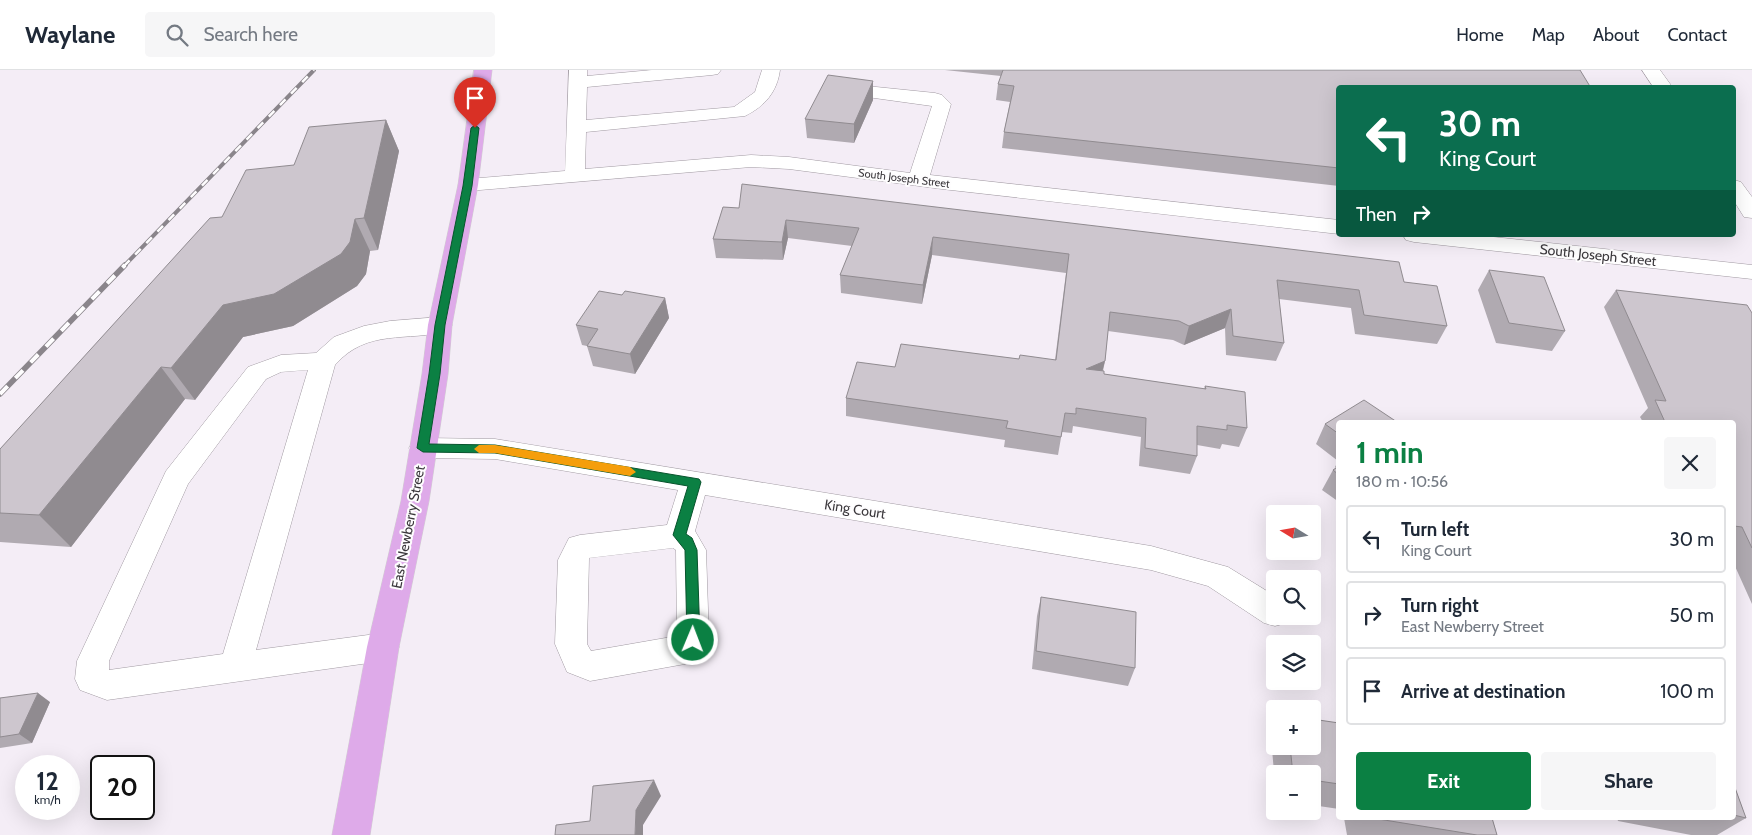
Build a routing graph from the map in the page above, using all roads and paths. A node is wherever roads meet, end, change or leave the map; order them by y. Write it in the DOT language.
graph roads {
  1 [pos="483,70"];
  2 [pos="712,70"];
  3 [pos="771,70"];
  4 [pos="1652,70"];
  5 [pos="578,76"];
  6 [pos="1662,85"];
  7 [pos="824,86"];
  8 [pos="576,126"];
  9 [pos="575,176"];
  10 [pos="918,180"];
  11 [pos="468,186"];
  12 [pos="1736,189"];
  13 [pos="1752,212"];
  14 [pos="1336,227"];
  15 [pos="1432,237"];
  16 [pos="1752,272"];
  17 [pos="440,325"];
  18 [pos="323,362"];
  19 [pos="423,448"];
  20 [pos="695,482"];
  21 [pos="679,535"];
  22 [pos="1266,607"];
  23 [pos="383,647"];
  24 [pos="235,668"];
  25 [pos="351,835"];
  1 -- 11 [label="main road, East Newberry Street"];
  2 -- 5 [label="street"];
  3 -- 8 [label="street"];
  4 -- 6 [label="street"];
  5 -- 8 [label="street"];
  7 -- 10 [label="street"];
  8 -- 9 [label="street"];
  9 -- 10 [label="street, South Joseph Street"];
  9 -- 11 [label="street, South Joseph Street"];
  10 -- 14 [label="street, South Joseph Street"];
  11 -- 17 [label="main road, East Newberry Street"];
  12 -- 13 [label="street"];
  15 -- 16 [label="street, South Joseph Street"];
  17 -- 18 [label="street"];
  17 -- 19 [label="main road, East Newberry Street"];
  18 -- 24 [label="street"];
  18 -- 24 [label="street"];
  19 -- 20 [label="street, King Court"];
  19 -- 23 [label="main road, East Newberry Street"];
  20 -- 21 [label="street"];
  20 -- 22 [label="street, King Court"];
  21 -- 21 [label="street"];
  23 -- 24 [label="street"];
  23 -- 25 [label="main road, East Newberry Street"];
}
